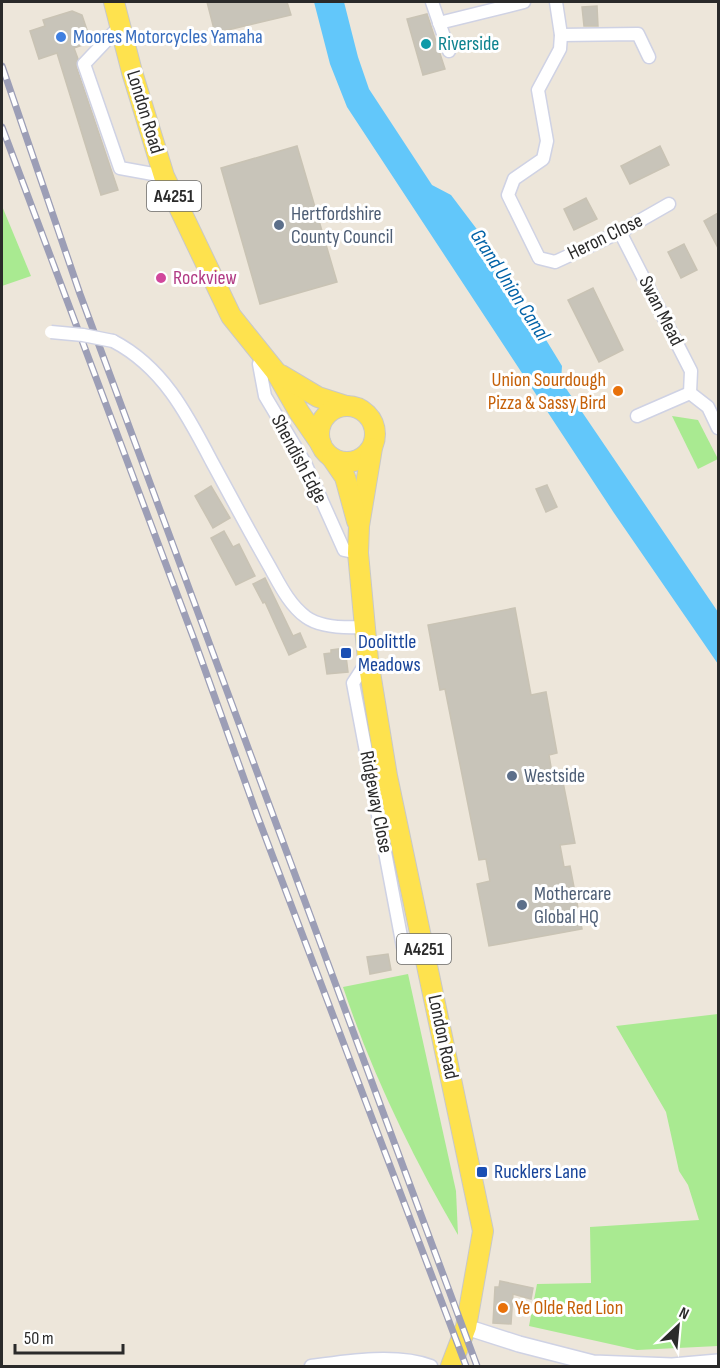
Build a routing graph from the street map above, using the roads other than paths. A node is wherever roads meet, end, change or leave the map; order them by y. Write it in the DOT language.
graph roads {
  1 [pos="114,2"];
  2 [pos="432,2"];
  3 [pos="524,2"];
  4 [pos="556,2"];
  5 [pos="440,23"];
  6 [pos="120,26"];
  7 [pos="561,35"];
  8 [pos="449,51"];
  9 [pos="649,57"];
  10 [pos="164,176"];
  11 [pos="669,204"];
  12 [pos="620,232"];
  13 [pos="51,332"];
  14 [pos="262,353"];
  15 [pos="276,372"];
  16 [pos="690,393"];
  17 [pos="346,406"];
  18 [pos="637,416"];
  19 [pos="718,428"];
  20 [pos="372,448"];
  21 [pos="326,451"];
  22 [pos="359,526"];
  23 [pos="358,553"];
  24 [pos="364,627"];
  25 [pos="368,660"];
  26 [pos="403,947"];
  27 [pos="466,1327"];
  28 [pos="718,1362"];
  29 [pos="310,1366"];
  30 [pos="431,1366"];
  31 [pos="452,1366"];
  1 -- 6 [label="main road, London Road / A4251"];
  2 -- 5 [label="street"];
  3 -- 5 [label="street"];
  4 -- 7 [label="street"];
  5 -- 8 [label="street"];
  6 -- 10 [label="main road, London Road / A4251"];
  6 -- 10 [label="street"];
  7 -- 9 [label="street"];
  7 -- 12 [label="street, Heron Close"];
  10 -- 14 [label="main road, London Road / A4251"];
  11 -- 12 [label="street, Heron Close"];
  12 -- 16 [label="street, Swan Mead"];
  13 -- 24 [label="street, bridge"];
  14 -- 15 [label="main road, London Road / A4251"];
  14 -- 23 [label="street, Shendish Edge"];
  15 -- 17 [label="main road, London Road / A4251"];
  15 -- 21 [label="main road, London Road / A4251"];
  16 -- 18 [label="street"];
  16 -- 19 [label="street"];
  17 -- 20 [label="main road, A4251"];
  17 -- 21 [label="main road"];
  20 -- 21 [label="main road"];
  20 -- 22 [label="main road, London Road / A4251"];
  21 -- 22 [label="main road, London Road / A4251"];
  22 -- 23 [label="main road, London Road / A4251"];
  23 -- 24 [label="main road, London Road / A4251"];
  24 -- 25 [label="main road, London Road / A4251"];
  25 -- 26 [label="street, Ridgeway Close"];
  25 -- 27 [label="main road, London Road / A4251"];
  27 -- 28 [label="street"];
  27 -- 31 [label="main road, London Road / A4251"];
  29 -- 30 [label="street"];
}
